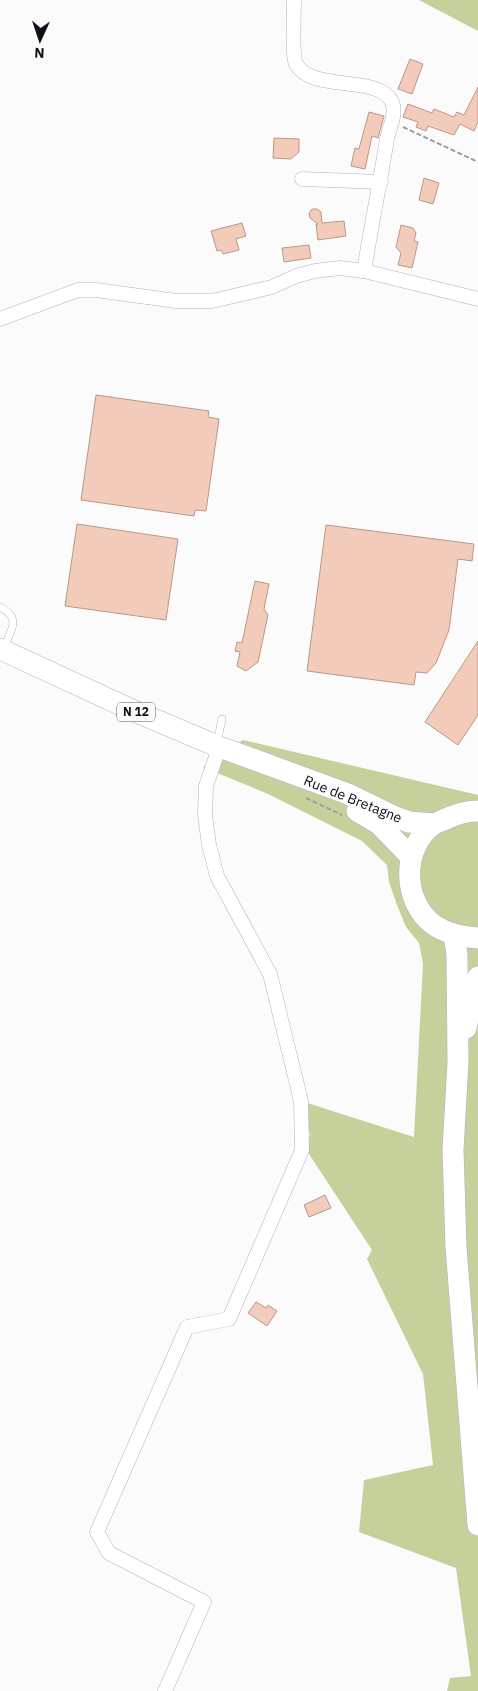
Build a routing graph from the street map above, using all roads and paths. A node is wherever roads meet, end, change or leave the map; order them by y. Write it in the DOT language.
graph roads {
  1 [pos="294,0"];
  2 [pos="392,122"];
  3 [pos="478,162"];
  4 [pos="302,179"];
  5 [pos="381,182"];
  6 [pos="364,271"];
  7 [pos="478,299"];
  8 [pos="0,319"];
  9 [pos="0,607"];
  10 [pos="1,649"];
  11 [pos="222,719"];
  12 [pos="217,746"];
  13 [pos="273,767"];
  14 [pos="478,794"];
  15 [pos="305,797"];
  16 [pos="472,811"];
  17 [pos="343,816"];
  18 [pos="434,824"];
  19 [pos="411,857"];
  20 [pos="454,934"];
  21 [pos="478,938"];
  22 [pos="478,977"];
  23 [pos="458,1062"];
  24 [pos="478,1525"];
  25 [pos="165,1691"];
  1 -- 2 [label="street"];
  2 -- 3 [label="path"];
  2 -- 5 [label="street"];
  4 -- 5 [label="street"];
  5 -- 6 [label="street"];
  6 -- 7 [label="street"];
  6 -- 8 [label="street"];
  9 -- 10 [label="lane"];
  10 -- 12 [label="main road, Rue de Bretagne / N 12"];
  11 -- 12 [label="lane"];
  12 -- 13 [label="main road, Rue de Bretagne / N 12"];
  12 -- 25 [label="street"];
  13 -- 18 [label="main road, Rue de Bretagne / N 12"];
  13 -- 19 [label="main road, Rue de Bretagne / N 12"];
  14 -- 16 [label="main road"];
  15 -- 17 [label="path"];
  16 -- 18 [label="main road"];
  18 -- 19 [label="main road"];
  19 -- 20 [label="main road"];
  20 -- 21 [label="main road"];
  20 -- 23 [label="main road"];
  22 -- 23 [label="main road"];
  23 -- 24 [label="main road"];
}
